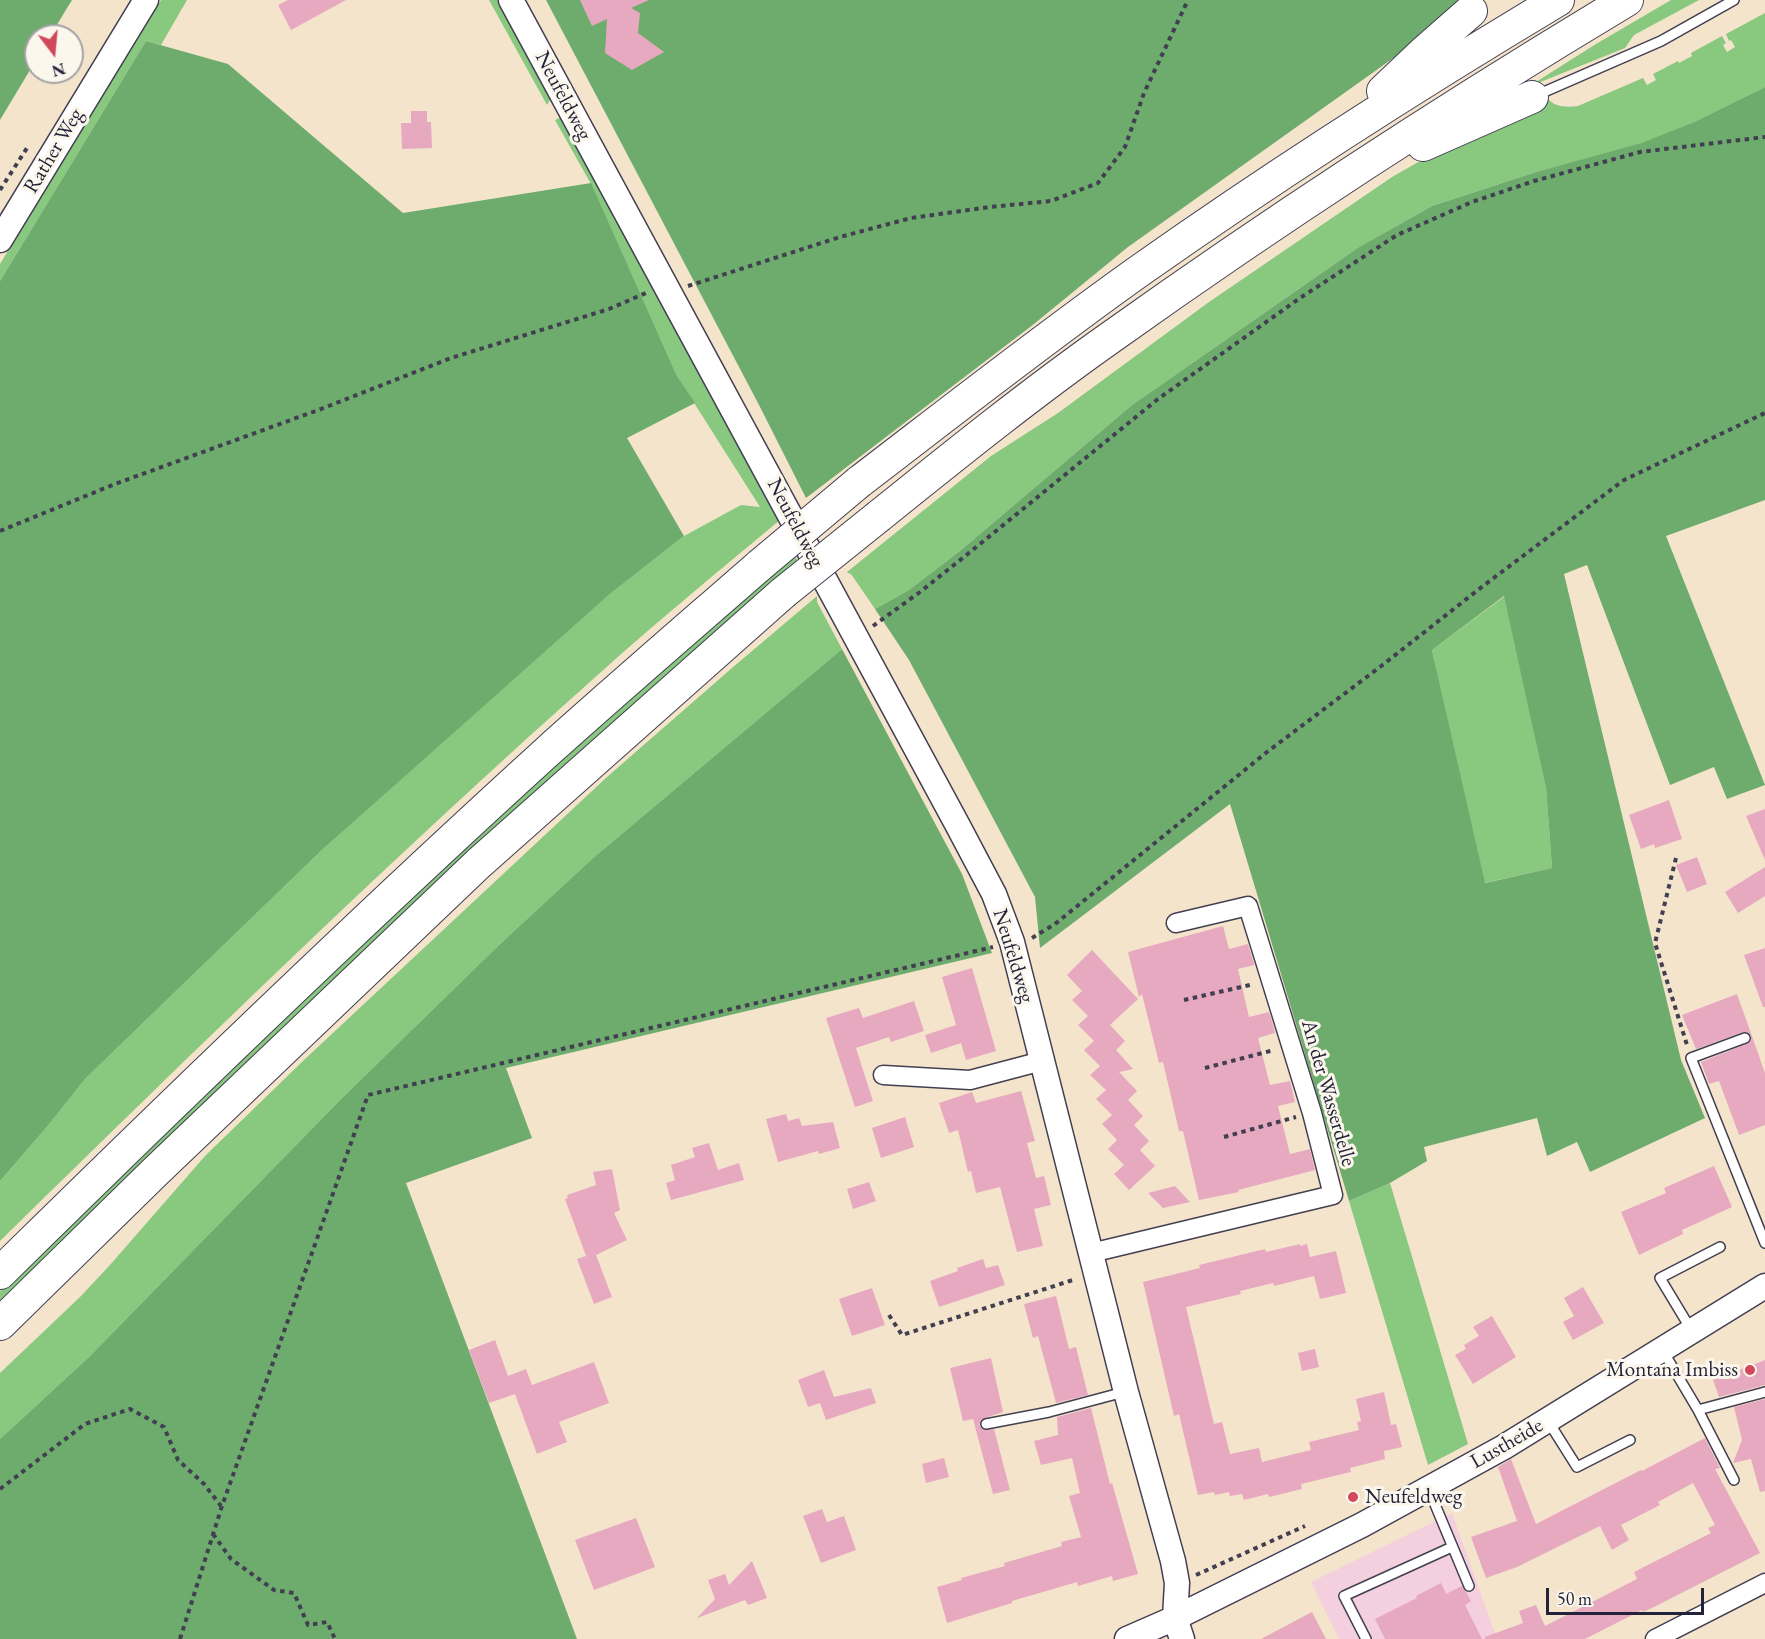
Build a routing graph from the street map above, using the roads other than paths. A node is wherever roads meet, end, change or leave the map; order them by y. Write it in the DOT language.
graph roads {
  1 [pos="146,0"];
  2 [pos="512,0"];
  3 [pos="1558,0"];
  4 [pos="1627,0"];
  5 [pos="1734,0"];
  6 [pos="1474,8"];
  7 [pos="1532,98"];
  8 [pos="1330,142"];
  9 [pos="1329,186"];
  10 [pos="0,240"];
  11 [pos="1176,923"];
  12 [pos="1745,1038"];
  13 [pos="1042,1061"];
  14 [pos="883,1075"];
  15 [pos="1765,1244"];
  16 [pos="1720,1247"];
  17 [pos="1094,1263"];
  18 [pos="0,1273"];
  19 [pos="1765,1286"];
  20 [pos="0,1324"];
  21 [pos="1692,1331"];
  22 [pos="1662,1349"];
  23 [pos="1126,1392"];
  24 [pos="1765,1392"];
  25 [pos="1698,1410"];
  26 [pos="1548,1421"];
  27 [pos="986,1424"];
  28 [pos="1630,1440"];
  29 [pos="1734,1480"];
  30 [pos="1428,1488"];
  31 [pos="1452,1547"];
  32 [pos="1765,1582"];
  33 [pos="1469,1586"];
  34 [pos="1178,1628"];
  35 [pos="1682,1633"];
  36 [pos="1127,1639"];
  37 [pos="1366,1639"];
  38 [pos="1655,1639"];
  1 -- 10 [label="main road, Rather Weg"];
  2 -- 13 [label="main road, Neufeldweg"];
  3 -- 8 [label="highway"];
  4 -- 9 [label="highway"];
  5 -- 7 [label="lane"];
  6 -- 8 [label="highway"];
  7 -- 9 [label="highway"];
  8 -- 18 [label="highway, bridge"];
  9 -- 20 [label="highway, bridge"];
  11 -- 17 [label="street, An der Wasserdelle"];
  12 -- 15 [label="lane"];
  13 -- 14 [label="street"];
  13 -- 17 [label="main road, Neufeldweg"];
  16 -- 21 [label="lane"];
  17 -- 23 [label="main road, Neufeldweg"];
  19 -- 21 [label="main road, Lustheide"];
  21 -- 22 [label="main road, Lustheide"];
  22 -- 25 [label="lane"];
  22 -- 26 [label="main road, Lustheide"];
  23 -- 27 [label="lane"];
  23 -- 34 [label="main road, Neufeldweg"];
  24 -- 25 [label="lane"];
  25 -- 29 [label="lane"];
  26 -- 28 [label="lane"];
  26 -- 30 [label="main road, Lustheide"];
  30 -- 31 [label="lane"];
  30 -- 34 [label="main road, Lustheide"];
  31 -- 33 [label="lane"];
  31 -- 37 [label="lane"];
  32 -- 35 [label="street"];
  34 -- 36 [label="main road, Lustheide"];
  35 -- 38 [label="street"];
}
